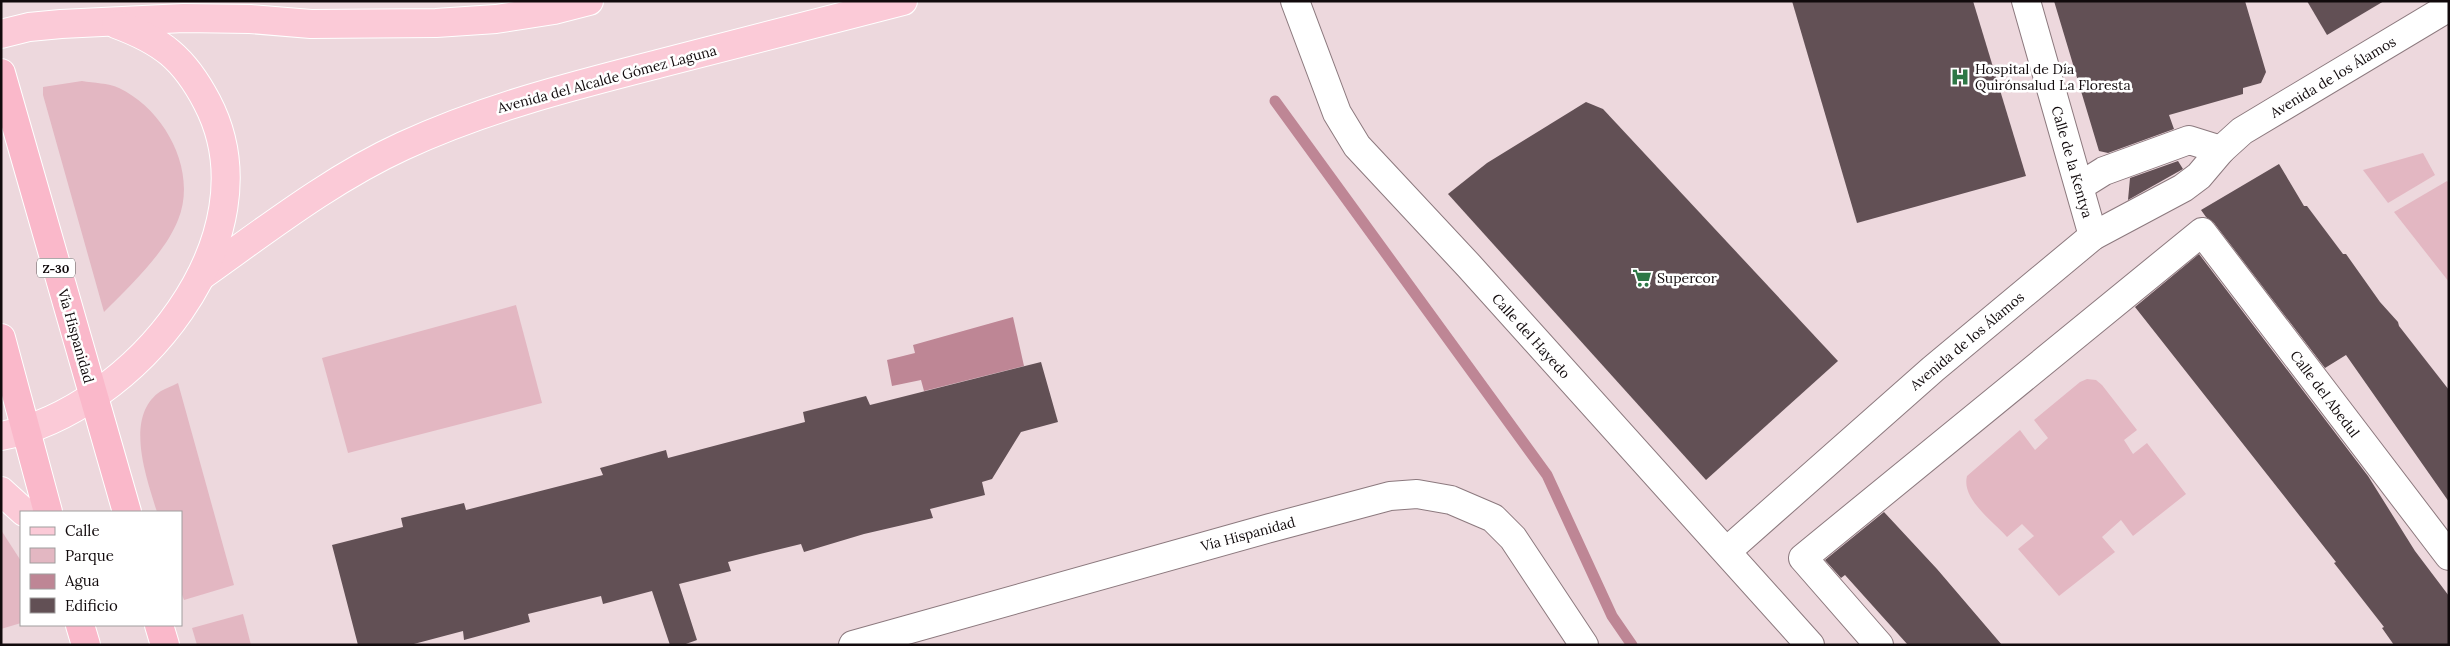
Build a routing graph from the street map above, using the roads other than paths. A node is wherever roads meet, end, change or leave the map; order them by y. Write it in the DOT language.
graph roads {
  1 [pos="589,1"];
  2 [pos="903,1"];
  3 [pos="1295,1"];
  4 [pos="2026,1"];
  5 [pos="2449,7"];
  6 [pos="107,20"];
  7 [pos="1,34"];
  8 [pos="1,73"];
  9 [pos="2220,150"];
  10 [pos="2080,186"];
  11 [pos="2093,236"];
  12 [pos="201,276"];
  13 [pos="1,338"];
  14 [pos="94,398"];
  15 [pos="14,433"];
  16 [pos="1,491"];
  17 [pos="23,511"];
  18 [pos="48,511"];
  19 [pos="127,511"];
  20 [pos="1727,551"];
  21 [pos="2449,556"];
  22 [pos="80,626"];
  23 [pos="159,626"];
  24 [pos="86,645"];
  25 [pos="165,645"];
  26 [pos="853,645"];
  27 [pos="1584,645"];
  28 [pos="1810,645"];
  29 [pos="1879,645"];
  1 -- 6 [label="main road, Avenida del Alcalde Gómez Laguna"];
  2 -- 12 [label="main road, Avenida del Alcalde Gómez Laguna"];
  3 -- 20 [label="street, Calle del Hayedo"];
  4 -- 10 [label="street, Calle de la Kentya"];
  5 -- 9 [label="street, Avenida de los Álamos"];
  6 -- 7 [label="main road, Avenida del Alcalde Gómez Laguna"];
  6 -- 12 [label="main road, Avenida del Alcalde Gómez Laguna"];
  8 -- 14 [label="highway, Vía Hispanidad / Z-30"];
  9 -- 10 [label="street"];
  9 -- 11 [label="street, Avenida de los Álamos"];
  10 -- 11 [label="street, Calle de la Kentya"];
  11 -- 20 [label="street, Avenida de los Álamos"];
  12 -- 14 [label="main road, Avenida del Alcalde Gómez Laguna"];
  13 -- 15 [label="highway"];
  14 -- 15 [label="main road, Avenida del Alcalde Gómez Laguna"];
  14 -- 19 [label="highway, Vía Hispanidad / Z-30"];
  15 -- 18 [label="highway"];
  16 -- 17 [label="main road"];
  20 -- 28 [label="street, Calle del Hayedo"];
  21 -- 29 [label="street, Calle del Abedul"];
  22 -- 24 [label="highway"];
  23 -- 25 [label="highway"];
  26 -- 27 [label="street, Vía Hispanidad"];
}
